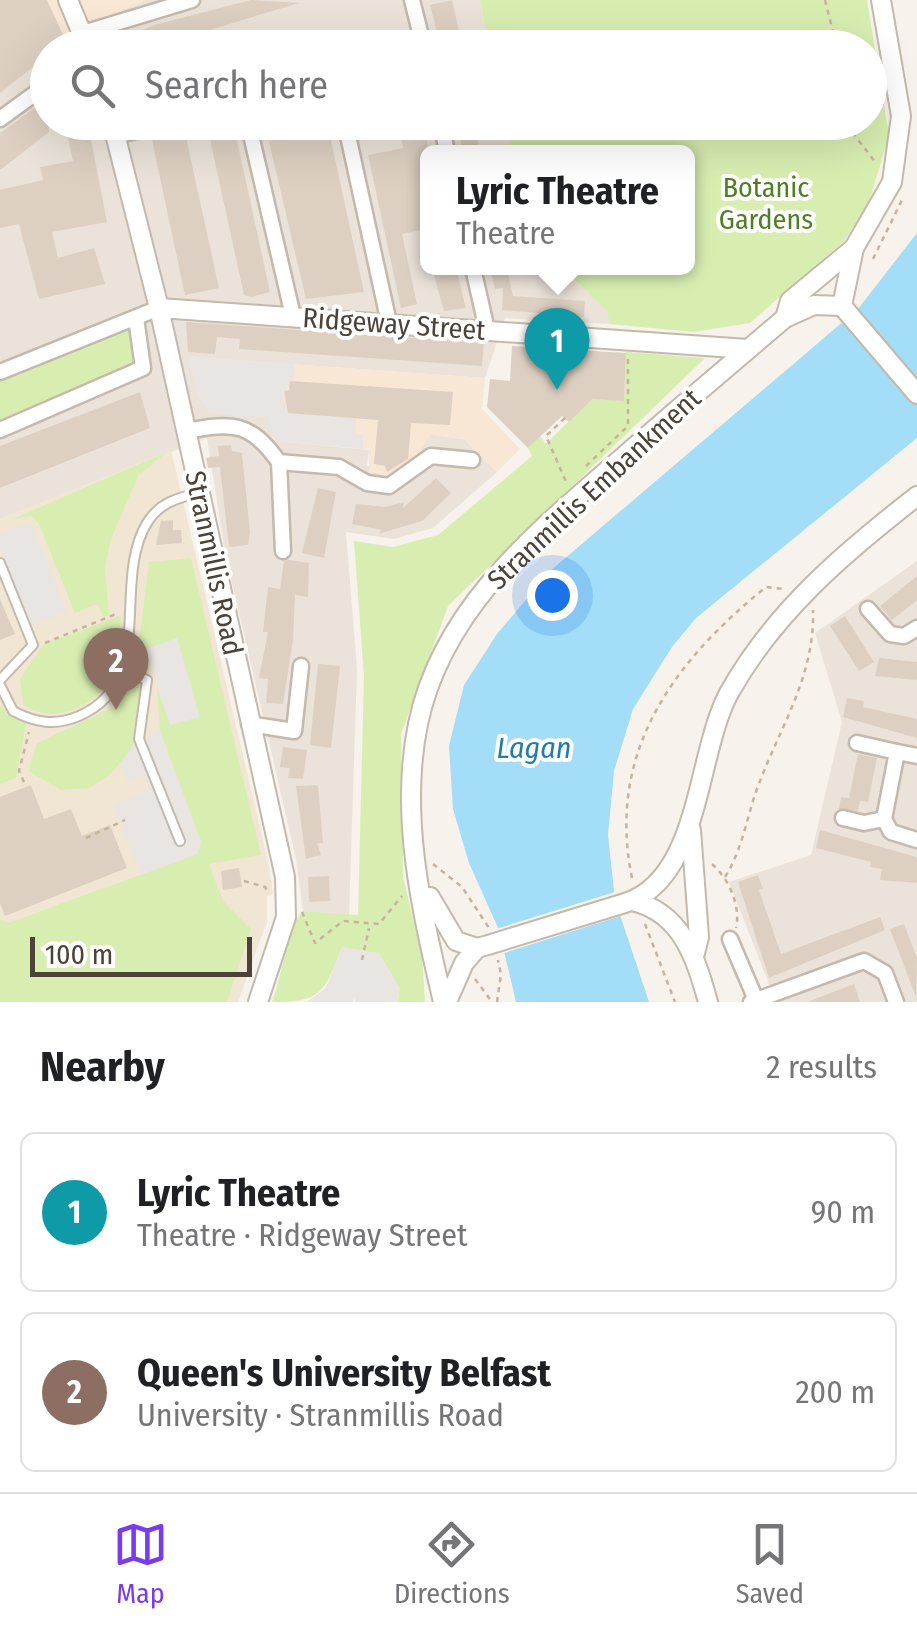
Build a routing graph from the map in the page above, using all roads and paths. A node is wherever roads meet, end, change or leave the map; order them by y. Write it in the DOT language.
graph roads {
  1 [pos="68,0"];
  2 [pos="192,0"];
  3 [pos="412,0"];
  4 [pos="825,0"];
  5 [pos="881,0"];
  6 [pos="82,30"];
  7 [pos="112,30"];
  8 [pos="420,30"];
  9 [pos="832,30"];
  10 [pos="887,30"];
  11 [pos="887,31"];
  12 [pos="30,97"];
  13 [pos="0,119"];
  14 [pos="117,140"];
  15 [pos="252,140"];
  16 [pos="349,140"];
  17 [pos="858,140"];
  18 [pos="881,169"];
  19 [pos="854,248"];
  20 [pos="475,275"];
  21 [pos="159,308"];
  22 [pos="845,309"];
  23 [pos="293,316"];
  24 [pos="136,318"];
  25 [pos="785,318"];
  26 [pos="389,324"];
  27 [pos="488,330"];
  28 [pos="748,349"];
  29 [pos="628,352"];
  30 [pos="0,372"];
  31 [pos="917,394"];
  32 [pos="565,418"];
  33 [pos="0,430"];
  34 [pos="186,431"];
  35 [pos="472,460"];
  36 [pos="280,462"];
  37 [pos="579,472"];
  38 [pos="567,484"];
  39 [pos="198,493"];
  40 [pos="917,496"];
  41 [pos="283,550"];
  42 [pos="0,563"];
  43 [pos="784,589"];
  44 [pos="812,607"];
  45 [pos="132,608"];
  46 [pos="868,609"];
  47 [pos="916,632"];
  48 [pos="32,648"];
  49 [pos="301,666"];
  50 [pos="122,670"];
  51 [pos="0,683"];
  52 [pos="32,720"];
  53 [pos="248,724"];
  54 [pos="857,743"];
  55 [pos="898,752"];
  56 [pos="917,756"];
  57 [pos="24,782"];
  58 [pos="843,818"];
  59 [pos="884,819"];
  60 [pos="125,820"];
  61 [pos="690,822"];
  62 [pos="86,838"];
  63 [pos="180,840"];
  64 [pos="917,840"];
  65 [pos="421,854"];
  66 [pos="706,861"];
  67 [pos="726,876"];
  68 [pos="244,881"];
  69 [pos="404,887"];
  70 [pos="633,901"];
  71 [pos="286,906"];
  72 [pos="370,926"];
  73 [pos="730,939"];
  74 [pos="489,947"];
  75 [pos="695,953"];
  76 [pos="362,960"];
  77 [pos="474,978"];
  78 [pos="753,1001"];
  79 [pos="258,1002"];
  80 [pos="445,1002"];
  81 [pos="495,1002"];
  82 [pos="675,1002"];
  83 [pos="708,1002"];
  84 [pos="896,1002"];
  1 -- 6 [label="street"];
  2 -- 7 [label="street"];
  3 -- 8 [label="street"];
  4 -- 9 [label="path"];
  5 -- 10 [label="street, Stranmillis Embankment"];
  11 -- 19 [label="street, Stranmillis Embankment"];
  12 -- 13 [label="street"];
  14 -- 21 [label="street, Stranmillis Road"];
  15 -- 23 [label="street"];
  16 -- 26 [label="street"];
  17 -- 18 [label="path"];
  19 -- 22 [label="street, Stranmillis Embankment"];
  19 -- 25 [label="street, Stranmillis Embankment"];
  20 -- 27 [label="street"];
  21 -- 23 [label="street, Ridgeway Street"];
  21 -- 24 [label="street"];
  21 -- 34 [label="street, Stranmillis Road"];
  22 -- 25 [label="street, Stranmillis Embankment"];
  22 -- 31 [label="street"];
  23 -- 26 [label="street, Ridgeway Street"];
  24 -- 30 [label="street"];
  24 -- 33 [label="street"];
  25 -- 28 [label="street, Stranmillis Embankment"];
  26 -- 27 [label="street, Ridgeway Street"];
  27 -- 28 [label="street, Ridgeway Street"];
  28 -- 65 [label="street, Stranmillis Embankment"];
  29 -- 37 [label="path"];
  32 -- 38 [label="path"];
  34 -- 36 [label="street"];
  34 -- 39 [label="street, Stranmillis Road"];
  35 -- 36 [label="street"];
  36 -- 41 [label="street"];
  39 -- 45 [label="lane"];
  39 -- 53 [label="street, Stranmillis Road"];
  40 -- 61 [label="street"];
  42 -- 48 [label="lane"];
  43 -- 70 [label="path"];
  44 -- 67 [label="path"];
  45 -- 48 [label="path"];
  45 -- 50 [label="lane"];
  46 -- 47 [label="street"];
  48 -- 51 [label="lane"];
  49 -- 53 [label="street"];
  50 -- 52 [label="lane"];
  50 -- 63 [label="lane"];
  51 -- 52 [label="lane"];
  52 -- 57 [label="path"];
  53 -- 71 [label="street, Stranmillis Road"];
  54 -- 55 [label="street"];
  55 -- 56 [label="street"];
  55 -- 59 [label="street"];
  58 -- 59 [label="street"];
  59 -- 64 [label="street"];
  60 -- 62 [label="path"];
  61 -- 70 [label="street"];
  61 -- 75 [label="street"];
  65 -- 74 [label="path"];
  65 -- 74 [label="street, Stranmillis Embankment"];
  65 -- 80 [label="street, Stranmillis Embankment"];
  66 -- 67 [label="path"];
  67 -- 73 [label="path"];
  68 -- 71 [label="path"];
  69 -- 72 [label="path"];
  70 -- 74 [label="street, bridge"];
  70 -- 75 [label="street"];
  70 -- 82 [label="path"];
  71 -- 72 [label="path"];
  71 -- 79 [label="street, Stranmillis Road"];
  72 -- 76 [label="path"];
  73 -- 78 [label="street"];
  74 -- 80 [label="street, Stranmillis Embankment"];
  74 -- 81 [label="path"];
  75 -- 83 [label="street"];
  77 -- 81 [label="path"];
  78 -- 84 [label="street"];
}
